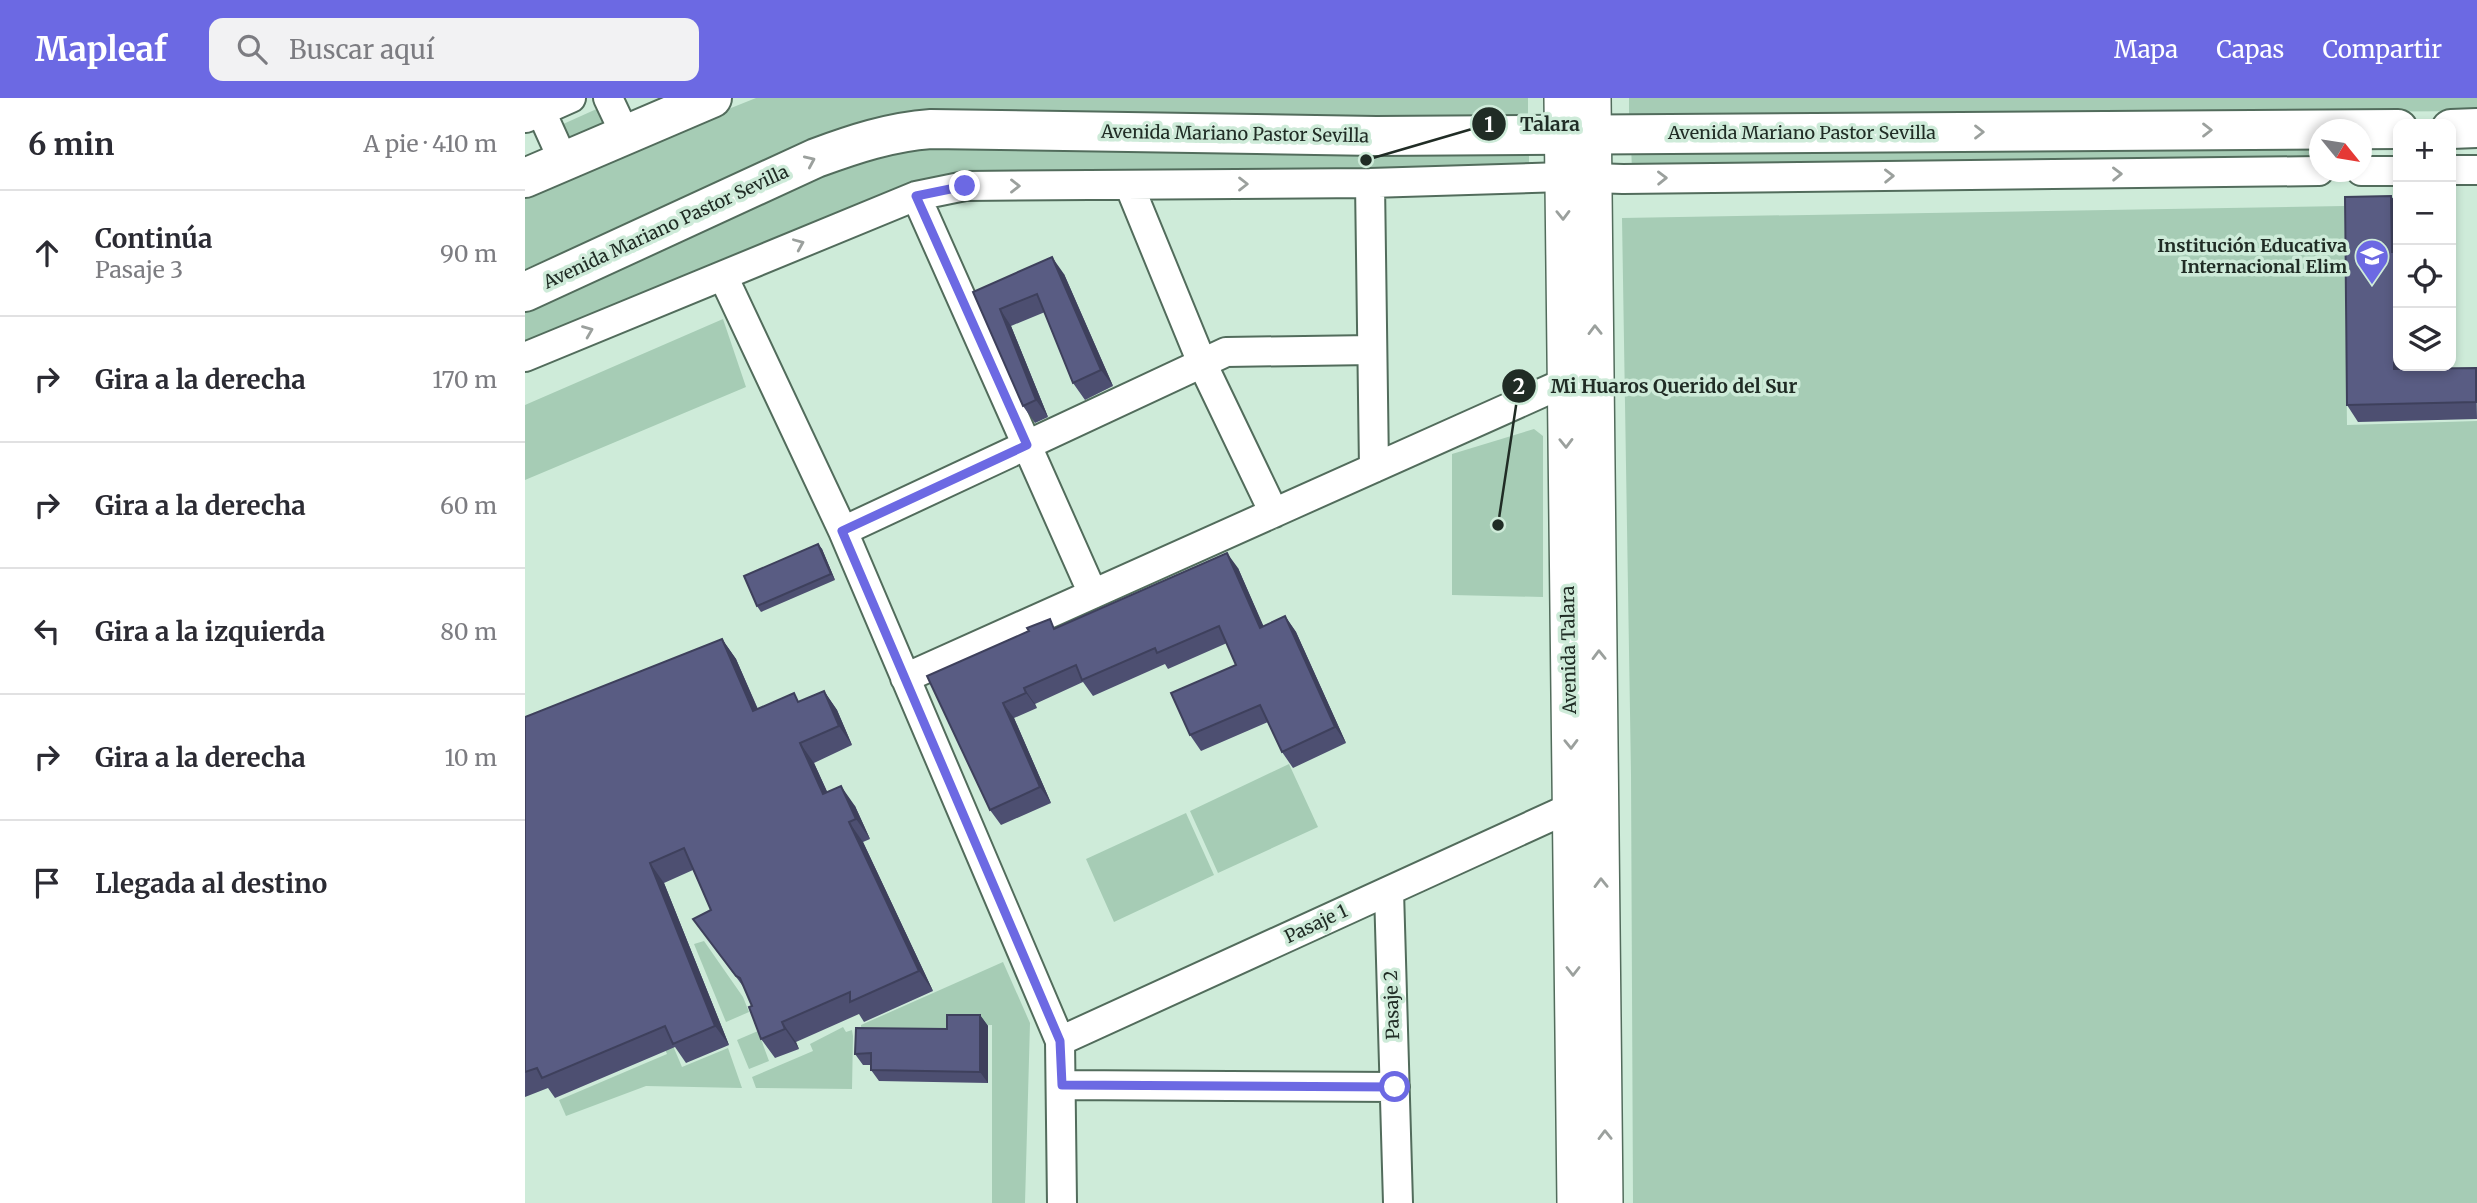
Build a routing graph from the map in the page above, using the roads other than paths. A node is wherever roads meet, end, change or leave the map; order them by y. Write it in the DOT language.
graph roads {
  1 [pos="571,98"];
  2 [pos="608,98"];
  3 [pos="712,98"];
  4 [pos="534,109"];
  5 [pos="1577,116"];
  6 [pos="2477,128"];
  7 [pos="2393,129"];
  8 [pos="2456,129"];
  9 [pos="625,134"];
  10 [pos="563,160"];
  11 [pos="2393,170"];
  12 [pos="2456,170"];
  13 [pos="2477,170"];
  14 [pos="2309,171"];
  15 [pos="2372,171"];
  16 [pos="1578,177"];
  17 [pos="525,178"];
  18 [pos="1370,183"];
  19 [pos="1129,185"];
  20 [pos="916,196"];
  21 [pos="723,276"];
  22 [pos="525,292"];
  23 [pos="1372,350"];
  24 [pos="525,357"];
  25 [pos="1202,363"];
  26 [pos="1566,382"];
  27 [pos="1027,445"];
  28 [pos="1374,468"];
  29 [pos="1274,513"];
  30 [pos="842,531"];
  31 [pos="1093,594"];
  32 [pos="905,678"];
  33 [pos="1572,807"];
  34 [pos="1389,891"];
  35 [pos="1060,1041"];
  36 [pos="1062,1085"];
  37 [pos="1395,1087"];
  38 [pos="1062,1203"];
  39 [pos="1398,1203"];
  40 [pos="1575,1203"];
  41 [pos="1605,1203"];
  1 -- 4 [label="street"];
  2 -- 9 [label="street"];
  3 -- 9 [label="main road"];
  4 -- 10 [label="street"];
  5 -- 7 [label="main road, Avenida Mariano Pastor Sevilla, one-way"];
  5 -- 16 [label="street, Avenida Talara"];
  22 -- 5 [label="main road, Avenida Mariano Pastor Sevilla, one-way"];
  6 -- 8 [label="main road"];
  9 -- 10 [label="main road"];
  10 -- 17 [label="main road"];
  11 -- 15 [label="street"];
  12 -- 13 [label="street"];
  16 -- 14 [label="street, one-way"];
  16 -- 18 [label="street"];
  16 -- 26 [label="street, Avenida Talara, one-way"];
  41 -- 16 [label="street, Avenida Talara, one-way"];
  19 -- 18 [label="street, one-way"];
  18 -- 23 [label="street"];
  20 -- 19 [label="street, one-way"];
  19 -- 25 [label="street"];
  21 -- 20 [label="street, one-way"];
  20 -- 27 [label="street"];
  24 -- 21 [label="street, one-way"];
  21 -- 30 [label="street"];
  23 -- 25 [label="street"];
  23 -- 28 [label="street"];
  25 -- 27 [label="street"];
  25 -- 29 [label="street"];
  26 -- 28 [label="street"];
  26 -- 33 [label="street, Avenida Talara, one-way"];
  27 -- 30 [label="street"];
  27 -- 31 [label="street"];
  28 -- 29 [label="street"];
  29 -- 31 [label="street"];
  30 -- 32 [label="street"];
  31 -- 32 [label="street"];
  32 -- 35 [label="street"];
  33 -- 34 [label="street, Pasaje 1"];
  33 -- 40 [label="street, Avenida Talara, one-way"];
  34 -- 35 [label="street, Pasaje 1"];
  34 -- 37 [label="street, Pasaje 2"];
  35 -- 36 [label="street"];
  36 -- 37 [label="street"];
  36 -- 38 [label="street"];
  37 -- 39 [label="street, Pasaje 2"];
}
